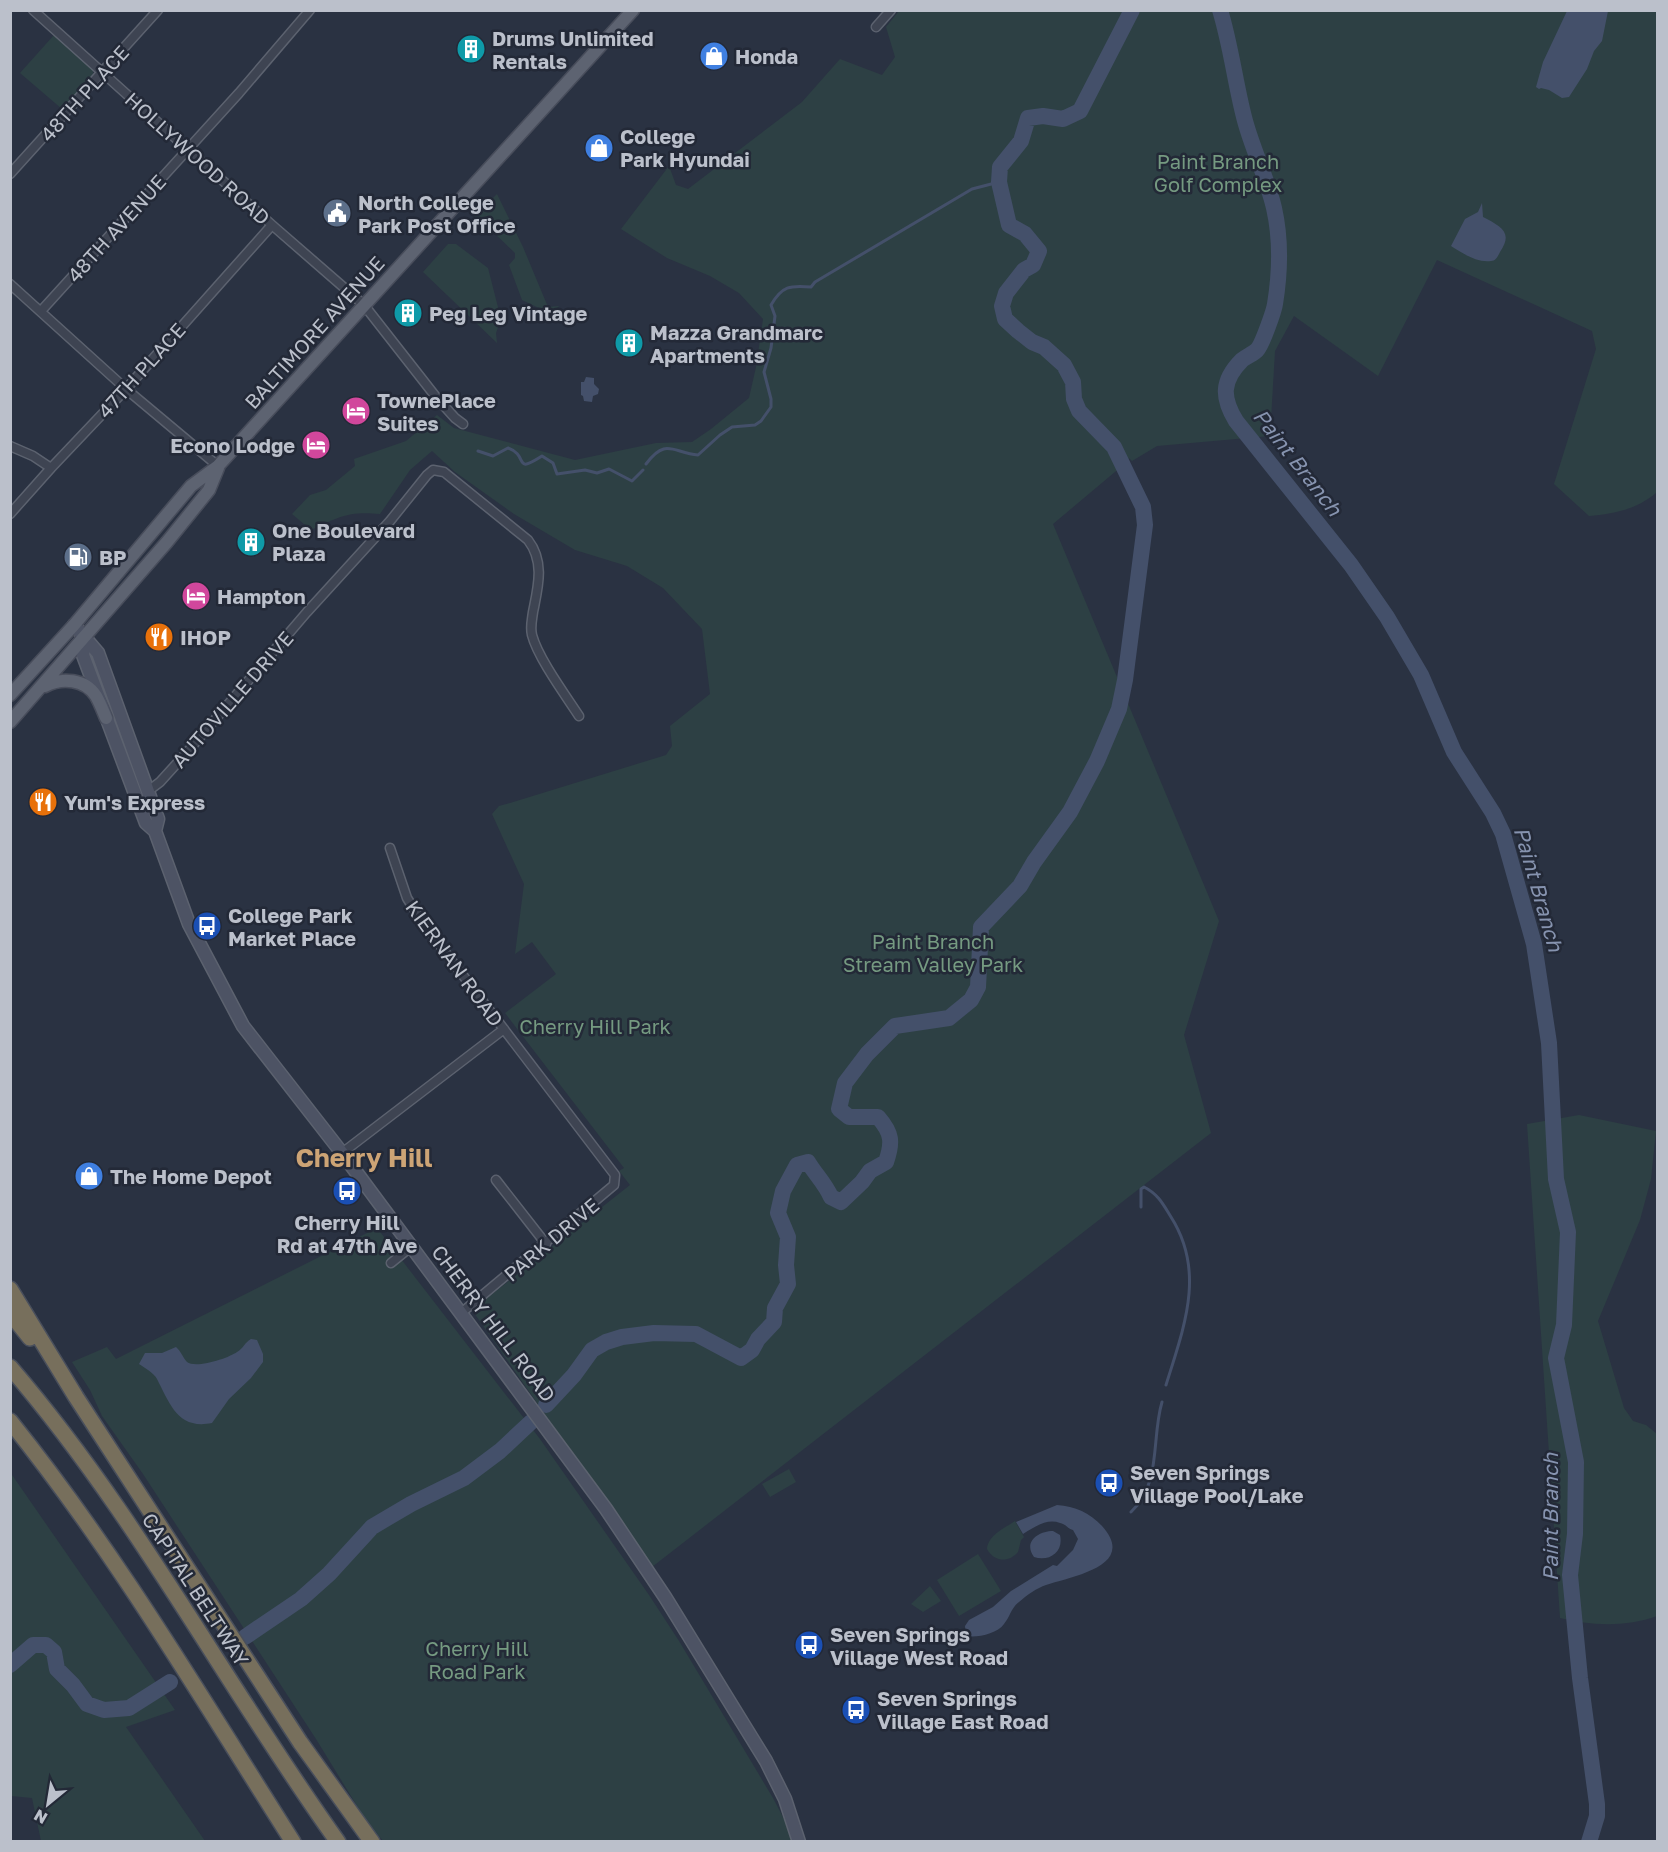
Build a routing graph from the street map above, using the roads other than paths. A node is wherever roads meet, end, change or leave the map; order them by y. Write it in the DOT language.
graph roads {
  1 [pos="33,10"];
  2 [pos="158,10"];
  3 [pos="310,10"];
  4 [pos="891,10"];
  5 [pos="631,11"];
  6 [pos="876,27"];
  7 [pos="103,72"];
  8 [pos="187,150"];
  9 [pos="10,174"];
  10 [pos="272,225"];
  11 [pos="10,284"];
  12 [pos="364,305"];
  13 [pos="41,312"];
  14 [pos="126,389"];
  15 [pos="463,424"];
  16 [pos="10,446"];
  17 [pos="218,466"];
  18 [pos="51,468"];
  19 [pos="10,514"];
  20 [pos="74,625"];
  21 [pos="85,637"];
  22 [pos="42,688"];
  23 [pos="10,695"];
  24 [pos="579,716"];
  25 [pos="106,718"];
  26 [pos="10,722"];
  27 [pos="148,790"];
  28 [pos="155,831"];
  29 [pos="390,848"];
  30 [pos="504,1029"];
  31 [pos="342,1153"];
  32 [pos="601,1155"];
  33 [pos="496,1180"];
  34 [pos="546,1244"];
  35 [pos="412,1246"];
  36 [pos="391,1263"];
  37 [pos="10,1288"];
  38 [pos="10,1313"];
  39 [pos="460,1314"];
  40 [pos="10,1367"];
  41 [pos="76,1397"];
  42 [pos="10,1421"];
  43 [pos="293,1842"];
  44 [pos="339,1842"];
  45 [pos="372,1842"];
  46 [pos="800,1842"];
  1 -- 7 [label="street, HOLLYWOOD ROAD"];
  2 -- 7 [label="street, 48TH PLACE"];
  3 -- 8 [label="street, 48TH AVENUE"];
  4 -- 6 [label="street"];
  5 -- 12 [label="main road, BALTIMORE AVENUE"];
  7 -- 8 [label="street, HOLLYWOOD ROAD"];
  7 -- 9 [label="street, 48TH PLACE"];
  8 -- 10 [label="street, HOLLYWOOD ROAD"];
  8 -- 13 [label="street, 48TH AVENUE"];
  10 -- 12 [label="street, HOLLYWOOD ROAD"];
  10 -- 14 [label="street, 47TH PLACE"];
  11 -- 13 [label="street"];
  12 -- 15 [label="street, HOLLYWOOD ROAD"];
  12 -- 17 [label="main road, BALTIMORE AVENUE"];
  13 -- 14 [label="street"];
  14 -- 17 [label="street"];
  14 -- 18 [label="street, 47TH PLACE"];
  16 -- 18 [label="street"];
  17 -- 20 [label="main road, BALTIMORE AVENUE"];
  17 -- 21 [label="main road, BALTIMORE AVENUE"];
  18 -- 19 [label="street, 47TH PLACE"];
  20 -- 21 [label="main road, CHERRY HILL ROAD"];
  20 -- 23 [label="main road, BALTIMORE AVENUE"];
  21 -- 22 [label="main road, BALTIMORE AVENUE"];
  21 -- 25 [label="main road, CHERRY HILL ROAD"];
  21 -- 27 [label="main road, CHERRY HILL ROAD"];
  22 -- 25 [label="main road"];
  22 -- 26 [label="main road, BALTIMORE AVENUE"];
  24 -- 27 [label="street, AUTOVILLE DRIVE"];
  25 -- 28 [label="main road, CHERRY HILL ROAD"];
  27 -- 28 [label="main road, CHERRY HILL ROAD"];
  28 -- 31 [label="main road, CHERRY HILL ROAD"];
  29 -- 30 [label="street, KIERNAN ROAD"];
  30 -- 31 [label="street"];
  30 -- 32 [label="street, KIERNAN ROAD"];
  31 -- 35 [label="main road, CHERRY HILL ROAD"];
  32 -- 34 [label="street, PARK DRIVE"];
  33 -- 34 [label="street"];
  34 -- 39 [label="street, PARK DRIVE"];
  35 -- 36 [label="street"];
  35 -- 39 [label="main road, CHERRY HILL ROAD"];
  37 -- 41 [label="highway"];
  38 -- 41 [label="highway"];
  39 -- 46 [label="main road, CHERRY HILL ROAD"];
  40 -- 44 [label="highway, CAPITAL BELTWAY"];
  41 -- 45 [label="highway"];
  42 -- 43 [label="highway"];
}
